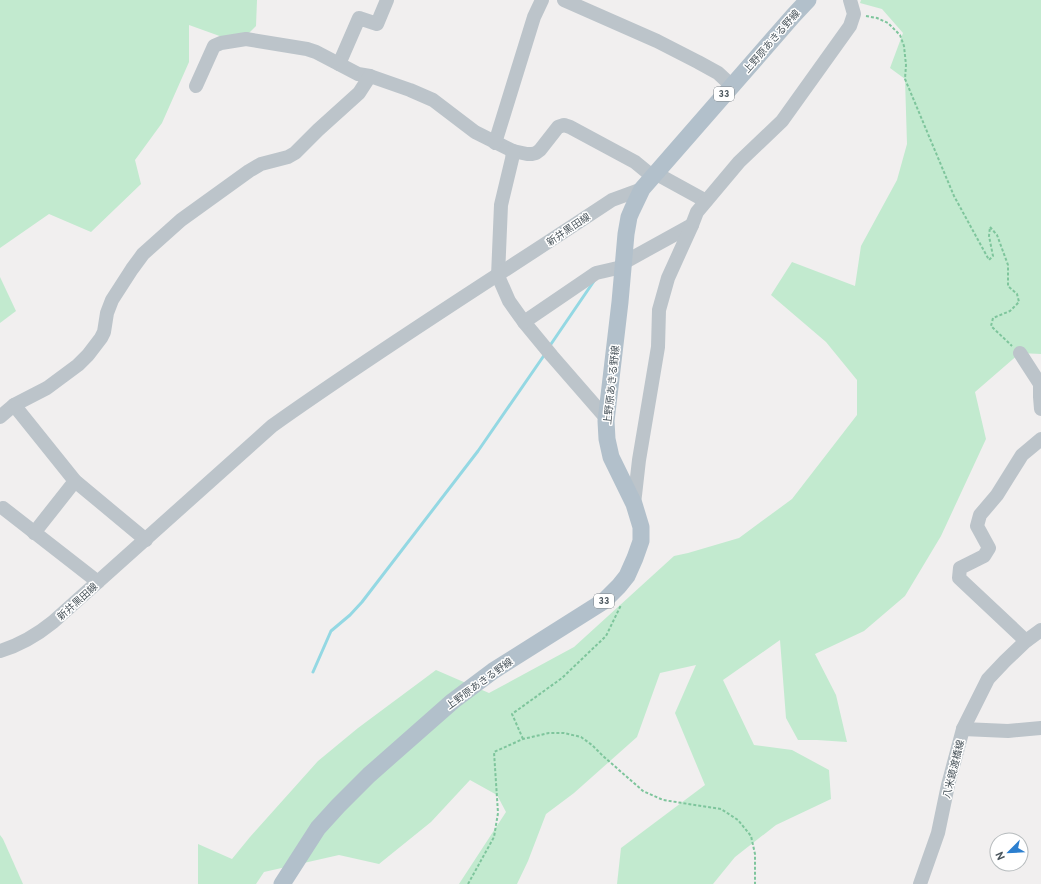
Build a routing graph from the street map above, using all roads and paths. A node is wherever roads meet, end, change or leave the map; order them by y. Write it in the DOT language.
graph roads {
  1 [pos="387,0"];
  2 [pos="542,0"];
  3 [pos="564,0"];
  4 [pos="808,0"];
  5 [pos="850,0"];
  6 [pos="854,14"];
  7 [pos="339,64"];
  8 [pos="370,76"];
  9 [pos="196,86"];
  10 [pos="732,86"];
  11 [pos="495,143"];
  12 [pos="513,151"];
  13 [pos="650,179"];
  14 [pos="706,201"];
  15 [pos="692,225"];
  16 [pos="622,265"];
  17 [pos="498,276"];
  18 [pos="524,322"];
  19 [pos="1020,353"];
  20 [pos="14,405"];
  21 [pos="1041,409"];
  22 [pos="0,417"];
  23 [pos="606,418"];
  24 [pos="1041,439"];
  25 [pos="75,481"];
  26 [pos="634,504"];
  27 [pos="3,508"];
  28 [pos="34,532"];
  29 [pos="146,540"];
  30 [pos="98,582"];
  31 [pos="622,602"];
  32 [pos="1041,630"];
  33 [pos="1026,641"];
  34 [pos="0,651"];
  35 [pos="1041,728"];
  36 [pos="963,729"];
  37 [pos="523,739"];
  38 [pos="282,884"];
  39 [pos="468,884"];
  40 [pos="755,884"];
  41 [pos="920,884"];
  1 -- 7 [label="street"];
  2 -- 11 [label="street"];
  3 -- 10 [label="street"];
  4 -- 10 [label="main road, 上野原あきる野線 / 33"];
  5 -- 6 [label="street"];
  6 -- 14 [label="street"];
  6 -- 19 [label="path"];
  7 -- 8 [label="street"];
  7 -- 9 [label="street"];
  8 -- 11 [label="street"];
  8 -- 20 [label="street"];
  10 -- 13 [label="main road, 上野原あきる野線 / 33"];
  11 -- 12 [label="street"];
  12 -- 13 [label="street"];
  12 -- 17 [label="street"];
  13 -- 14 [label="street"];
  13 -- 16 [label="main road, 上野原あきる野線 / 33"];
  13 -- 17 [label="street, 新井黒田線"];
  14 -- 15 [label="street"];
  15 -- 16 [label="street"];
  15 -- 26 [label="street"];
  16 -- 18 [label="street"];
  16 -- 23 [label="main road, 上野原あきる野線 / 33"];
  17 -- 18 [label="street"];
  17 -- 29 [label="street, 新井黒田線"];
  18 -- 23 [label="street"];
  19 -- 21 [label="street"];
  20 -- 22 [label="street"];
  20 -- 25 [label="street"];
  23 -- 26 [label="main road, 上野原あきる野線 / 33"];
  24 -- 33 [label="street"];
  25 -- 28 [label="street"];
  25 -- 29 [label="street"];
  26 -- 38 [label="main road, 上野原あきる野線 / 33"];
  27 -- 28 [label="street"];
  28 -- 30 [label="street"];
  29 -- 30 [label="street, 新井黒田線"];
  30 -- 34 [label="street, 新井黒田線"];
  31 -- 37 [label="path"];
  32 -- 33 [label="street"];
  33 -- 36 [label="street"];
  35 -- 36 [label="street, 八米鏡渡橋線"];
  36 -- 41 [label="street, 八米鏡渡橋線"];
  37 -- 39 [label="path"];
  37 -- 40 [label="path"];
}
